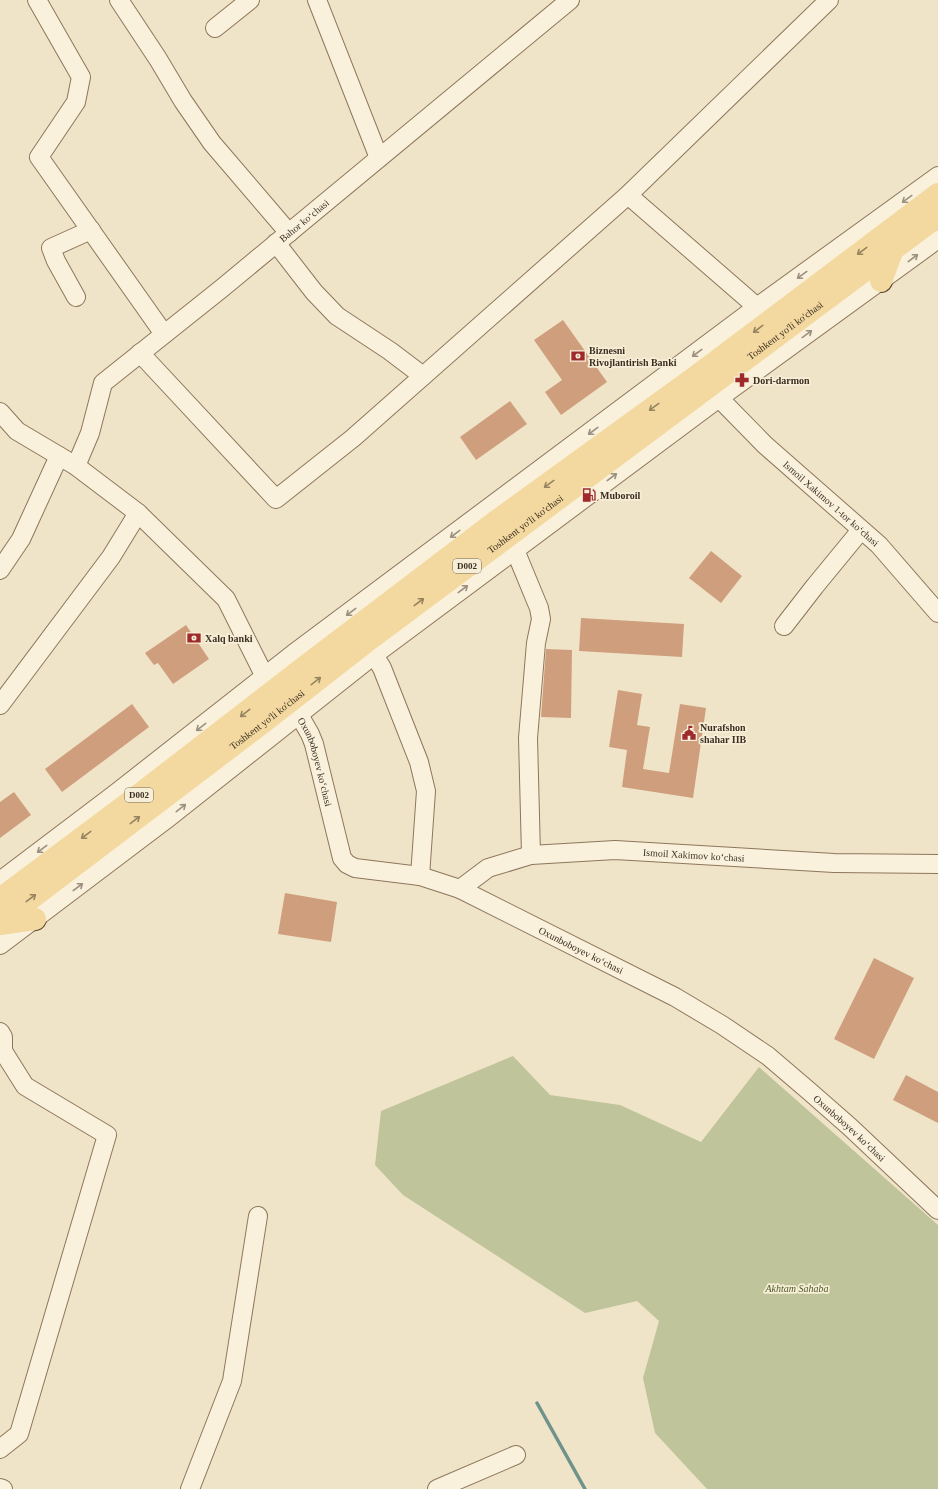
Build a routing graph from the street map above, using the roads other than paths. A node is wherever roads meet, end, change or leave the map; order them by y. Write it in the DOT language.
graph roads {
  1 [pos="37,0"];
  2 [pos="120,0"];
  3 [pos="250,0"];
  4 [pos="317,0"];
  5 [pos="570,0"];
  6 [pos="829,0"];
  7 [pos="215,28"];
  8 [pos="379,158"];
  9 [pos="938,176"];
  10 [pos="938,194"];
  11 [pos="628,195"];
  12 [pos="891,210"];
  13 [pos="938,216"];
  14 [pos="91,230"];
  15 [pos="282,238"];
  16 [pos="938,239"];
  17 [pos="889,241"];
  18 [pos="881,281"];
  19 [pos="76,297"];
  20 [pos="758,307"];
  21 [pos="164,334"];
  22 [pos="140,353"];
  23 [pos="423,376"];
  24 [pos="719,398"];
  25 [pos="0,412"];
  26 [pos="59,456"];
  27 [pos="76,466"];
  28 [pos="138,513"];
  29 [pos="491,517"];
  30 [pos="861,530"];
  31 [pos="515,550"];
  32 [pos="0,570"];
  33 [pos="938,613"];
  34 [pos="784,626"];
  35 [pos="374,655"];
  36 [pos="282,696"];
  37 [pos="0,705"];
  38 [pos="531,854"];
  39 [pos="938,864"];
  40 [pos="420,876"];
  41 [pos="460,890"];
  42 [pos="1,893"];
  43 [pos="35,919"];
  44 [pos="0,923"];
  45 [pos="0,945"];
  46 [pos="0,1032"];
  47 [pos="1,1052"];
  48 [pos="938,1210"];
  49 [pos="258,1216"];
  50 [pos="0,1449"];
  51 [pos="516,1455"];
  52 [pos="0,1488"];
  53 [pos="3,1489"];
  54 [pos="190,1489"];
  55 [pos="437,1489"];
  1 -- 14 [label="street"];
  2 -- 15 [label="street"];
  3 -- 7 [label="street"];
  4 -- 8 [label="street"];
  5 -- 8 [label="street, Bahor ko‘chasi"];
  6 -- 11 [label="street"];
  8 -- 15 [label="street, Bahor ko‘chasi"];
  9 -- 12 [label="street, one-way"];
  10 -- 17 [label="main road, Toshkent yo'li ko'chasi / D002"];
  11 -- 20 [label="street"];
  11 -- 23 [label="street"];
  12 -- 17 [label="main road"];
  12 -- 20 [label="street, one-way"];
  13 -- 17 [label="main road, Toshkent yo'li ko'chasi / D002"];
  14 -- 19 [label="street"];
  14 -- 21 [label="street"];
  15 -- 21 [label="street, Bahor ko‘chasi"];
  15 -- 23 [label="street"];
  18 -- 16 [label="street, one-way"];
  17 -- 18 [label="main road"];
  17 -- 29 [label="main road, Toshkent yo'li ko'chasi / D002, one-way"];
  36 -- 17 [label="main road, Toshkent yo'li ko'chasi / D002, one-way"];
  24 -- 18 [label="street, one-way"];
  20 -- 29 [label="street, one-way"];
  21 -- 22 [label="street, Bahor ko‘chasi"];
  22 -- 23 [label="street"];
  22 -- 27 [label="street, Bahor ko‘chasi"];
  24 -- 30 [label="street, Ismoil Xakimov 1-tor ko‘chasi"];
  31 -- 24 [label="street, one-way"];
  25 -- 26 [label="street, Oxunboboyev ko‘chasi"];
  26 -- 27 [label="street, Oxunboboyev ko‘chasi"];
  26 -- 32 [label="street"];
  27 -- 28 [label="street, Oxunboboyev ko‘chasi"];
  28 -- 36 [label="street, Oxunboboyev ko‘chasi"];
  28 -- 37 [label="street"];
  29 -- 36 [label="main road, Toshkent yo'li ko'chasi / D002, one-way"];
  30 -- 33 [label="street, Ismoil Xakimov 1-tor ko‘chasi"];
  30 -- 34 [label="street"];
  35 -- 31 [label="street, one-way"];
  31 -- 38 [label="street"];
  35 -- 36 [label="street"];
  35 -- 40 [label="street"];
  36 -- 40 [label="street, Oxunboboyev ko‘chasi"];
  36 -- 42 [label="main road, Toshkent yo'li ko'chasi / D002, one-way"];
  43 -- 36 [label="street, one-way"];
  44 -- 36 [label="main road, Toshkent yo'li ko'chasi / D002, one-way"];
  38 -- 39 [label="street, Ismoil Xakimov ko‘chasi"];
  38 -- 41 [label="street, Ismoil Xakimov ko‘chasi"];
  40 -- 41 [label="street, Oxunboboyev ko‘chasi"];
  41 -- 48 [label="street, Oxunboboyev ko‘chasi"];
  43 -- 44 [label="main road"];
  43 -- 45 [label="street"];
  46 -- 47 [label="street"];
  47 -- 50 [label="street"];
  49 -- 54 [label="street"];
  51 -- 55 [label="street"];
  52 -- 53 [label="street"];
}
